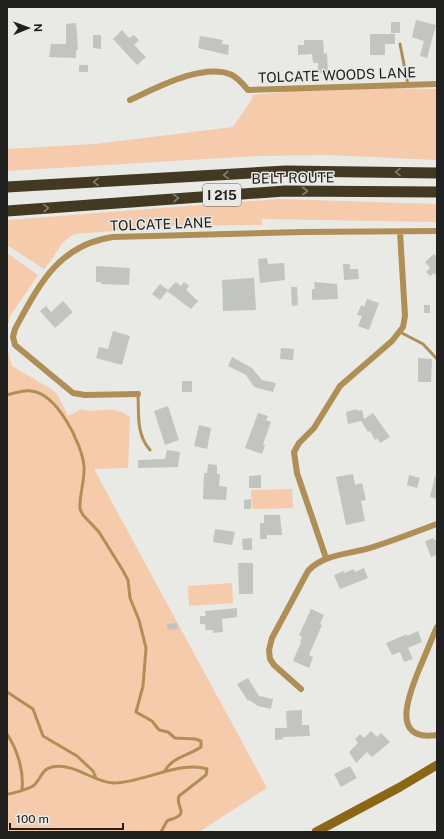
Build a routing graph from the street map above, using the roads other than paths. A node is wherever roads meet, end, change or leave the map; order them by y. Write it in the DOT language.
graph roads {
  1 [pos="400,44"];
  2 [pos="437,84"];
  3 [pos="408,85"];
  4 [pos="130,100"];
  5 [pos="437,173"];
  6 [pos="7,187"];
  7 [pos="437,192"];
  8 [pos="7,210"];
  9 [pos="437,231"];
  10 [pos="400,232"];
  11 [pos="400,332"];
  12 [pos="437,359"];
  13 [pos="138,394"];
  14 [pos="7,395"];
  15 [pos="150,450"];
  16 [pos="437,524"];
  17 [pos="326,558"];
  18 [pos="437,627"];
  19 [pos="301,688"];
  20 [pos="7,692"];
  21 [pos="7,734"];
  22 [pos="437,735"];
  23 [pos="437,765"];
  24 [pos="164,772"];
  25 [pos="96,778"];
  26 [pos="22,789"];
  27 [pos="7,795"];
  28 [pos="161,832"];
  29 [pos="316,832"];
  1 -- 3 [label="lane"];
  2 -- 3 [label="street, TOLCATE WOODS LANE"];
  3 -- 4 [label="street, TOLCATE WOODS LANE"];
  5 -- 6 [label="highway, BELT ROUTE / I 215, one-way"];
  8 -- 7 [label="highway, BELT ROUTE / I 215, one-way"];
  9 -- 10 [label="street, TOLCATE LANE"];
  10 -- 11 [label="street"];
  10 -- 13 [label="street, TOLCATE LANE"];
  11 -- 12 [label="lane"];
  11 -- 17 [label="street"];
  13 -- 15 [label="lane"];
  14 -- 24 [label="lane"];
  16 -- 17 [label="street"];
  17 -- 19 [label="street"];
  18 -- 22 [label="street"];
  20 -- 25 [label="lane"];
  21 -- 26 [label="lane"];
  23 -- 29 [label="street"];
  24 -- 25 [label="lane"];
  24 -- 28 [label="lane"];
  25 -- 26 [label="lane"];
  26 -- 27 [label="lane"];
}
